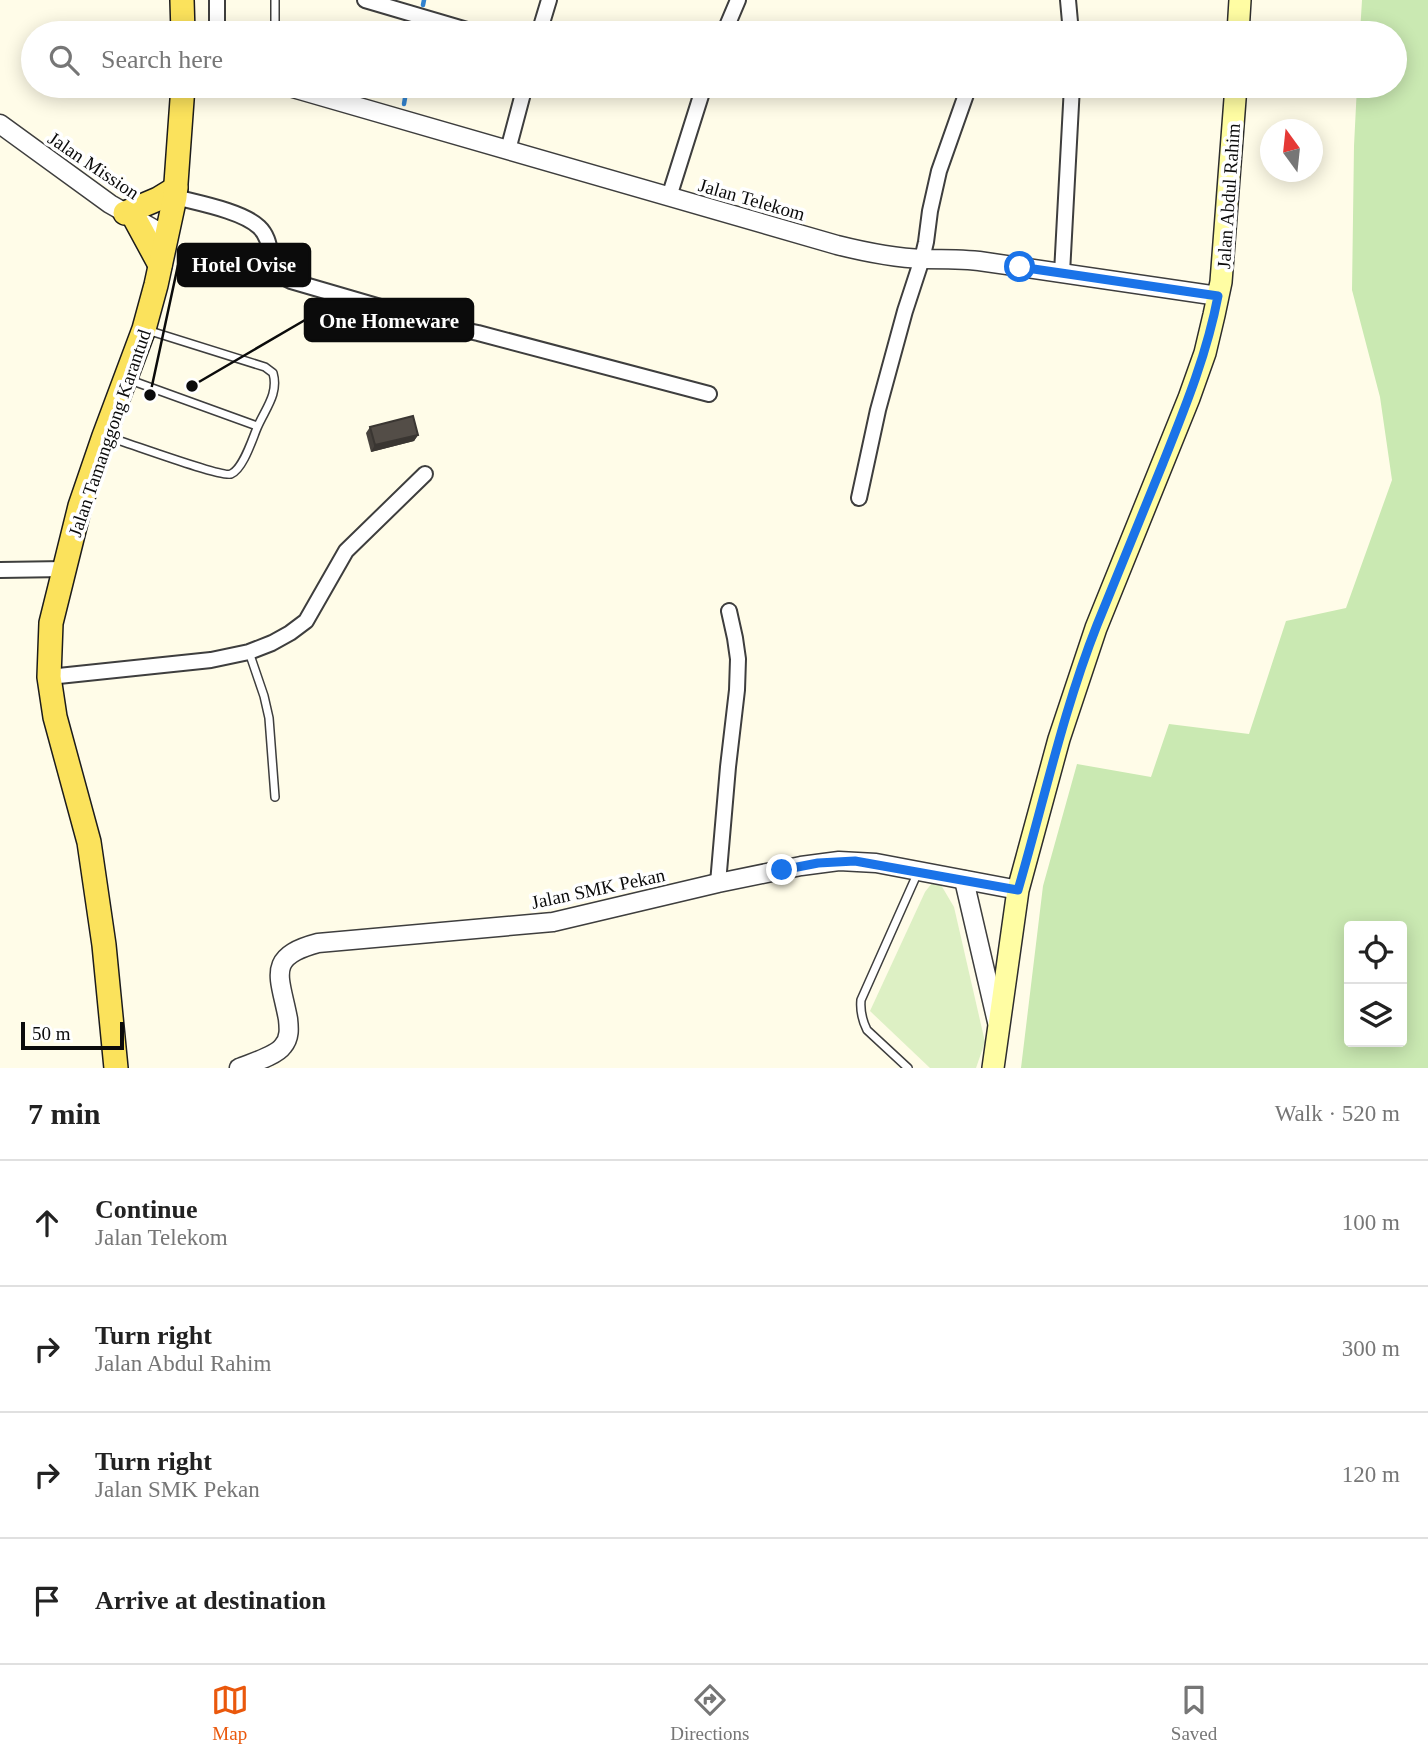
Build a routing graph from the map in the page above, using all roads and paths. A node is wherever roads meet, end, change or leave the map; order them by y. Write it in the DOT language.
graph roads {
  1 [pos="182,0"];
  2 [pos="217,0"];
  3 [pos="275,0"];
  4 [pos="365,0"];
  5 [pos="549,0"];
  6 [pos="738,0"];
  7 [pos="1068,0"];
  8 [pos="1240,0"];
  9 [pos="183,21"];
  10 [pos="217,21"];
  11 [pos="275,21"];
  12 [pos="436,21"];
  13 [pos="543,21"];
  14 [pos="729,21"];
  15 [pos="1069,21"];
  16 [pos="1239,21"];
  17 [pos="182,98"];
  18 [pos="328,98"];
  19 [pos="522,98"];
  20 [pos="700,98"];
  21 [pos="965,98"];
  22 [pos="1071,98"];
  23 [pos="1235,98"];
  24 [pos="0,124"];
  25 [pos="508,150"];
  26 [pos="176,192"];
  27 [pos="669,197"];
  28 [pos="130,215"];
  29 [pos="166,236"];
  30 [pos="922,259"];
  31 [pos="160,265"];
  32 [pos="1062,273"];
  33 [pos="1218,296"];
  34 [pos="144,330"];
  35 [pos="127,379"];
  36 [pos="709,394"];
  37 [pos="257,426"];
  38 [pos="104,436"];
  39 [pos="425,474"];
  40 [pos="859,498"];
  41 [pos="65,569"];
  42 [pos="0,570"];
  43 [pos="729,611"];
  44 [pos="249,652"];
  45 [pos="49,677"];
  46 [pos="275,797"];
  47 [pos="919,871"];
  48 [pos="964,880"];
  49 [pos="718,883"];
  50 [pos="1018,890"];
  51 [pos="999,1029"];
  52 [pos="116,1068"];
  53 [pos="239,1068"];
  54 [pos="908,1068"];
  55 [pos="993,1068"];
  1 -- 9 [label="main road"];
  2 -- 10 [label="street"];
  3 -- 11 [label="lane"];
  4 -- 12 [label="street"];
  5 -- 13 [label="street"];
  6 -- 14 [label="street"];
  7 -- 15 [label="street"];
  8 -- 16 [label="main road"];
  17 -- 26 [label="main road, Jalan Tamanggong Karantud"];
  18 -- 25 [label="street, Jalan Telekom"];
  19 -- 25 [label="street"];
  20 -- 27 [label="street"];
  21 -- 30 [label="street"];
  22 -- 32 [label="street"];
  23 -- 33 [label="main road, Jalan Abdul Rahim"];
  24 -- 28 [label="street, Jalan Mission"];
  25 -- 27 [label="street, Jalan Telekom"];
  26 -- 28 [label="main road"];
  26 -- 29 [label="main road, Jalan Tamanggong Karantud"];
  26 -- 36 [label="street"];
  27 -- 30 [label="street, Jalan Telekom"];
  28 -- 29 [label="street, Jalan Mission"];
  28 -- 31 [label="main road"];
  29 -- 31 [label="main road, Jalan Tamanggong Karantud"];
  30 -- 32 [label="street, Jalan Telekom"];
  30 -- 40 [label="street"];
  31 -- 34 [label="main road, Jalan Tamanggong Karantud"];
  32 -- 33 [label="street, Jalan Telekom"];
  33 -- 50 [label="main road, Jalan Abdul Rahim"];
  34 -- 35 [label="main road, Jalan Tamanggong Karantud"];
  34 -- 37 [label="lane"];
  35 -- 37 [label="lane"];
  35 -- 38 [label="main road, Jalan Tamanggong Karantud"];
  37 -- 38 [label="lane"];
  38 -- 41 [label="main road, Jalan Tamanggong Karantud"];
  39 -- 44 [label="street"];
  41 -- 42 [label="street"];
  41 -- 45 [label="main road, Jalan Tamanggong Karantud"];
  43 -- 49 [label="street"];
  44 -- 45 [label="street"];
  44 -- 46 [label="lane"];
  45 -- 52 [label="main road, Jalan Tamanggong Karantud"];
  47 -- 48 [label="street, Jalan SMK Pekan"];
  47 -- 49 [label="street, Jalan SMK Pekan"];
  47 -- 54 [label="lane"];
  48 -- 50 [label="street, Jalan SMK Pekan"];
  48 -- 51 [label="street"];
  49 -- 53 [label="street, Jalan SMK Pekan"];
  50 -- 51 [label="main road, Jalan Abdul Rahim"];
  51 -- 55 [label="main road, Jalan Abdul Rahim"];
}
